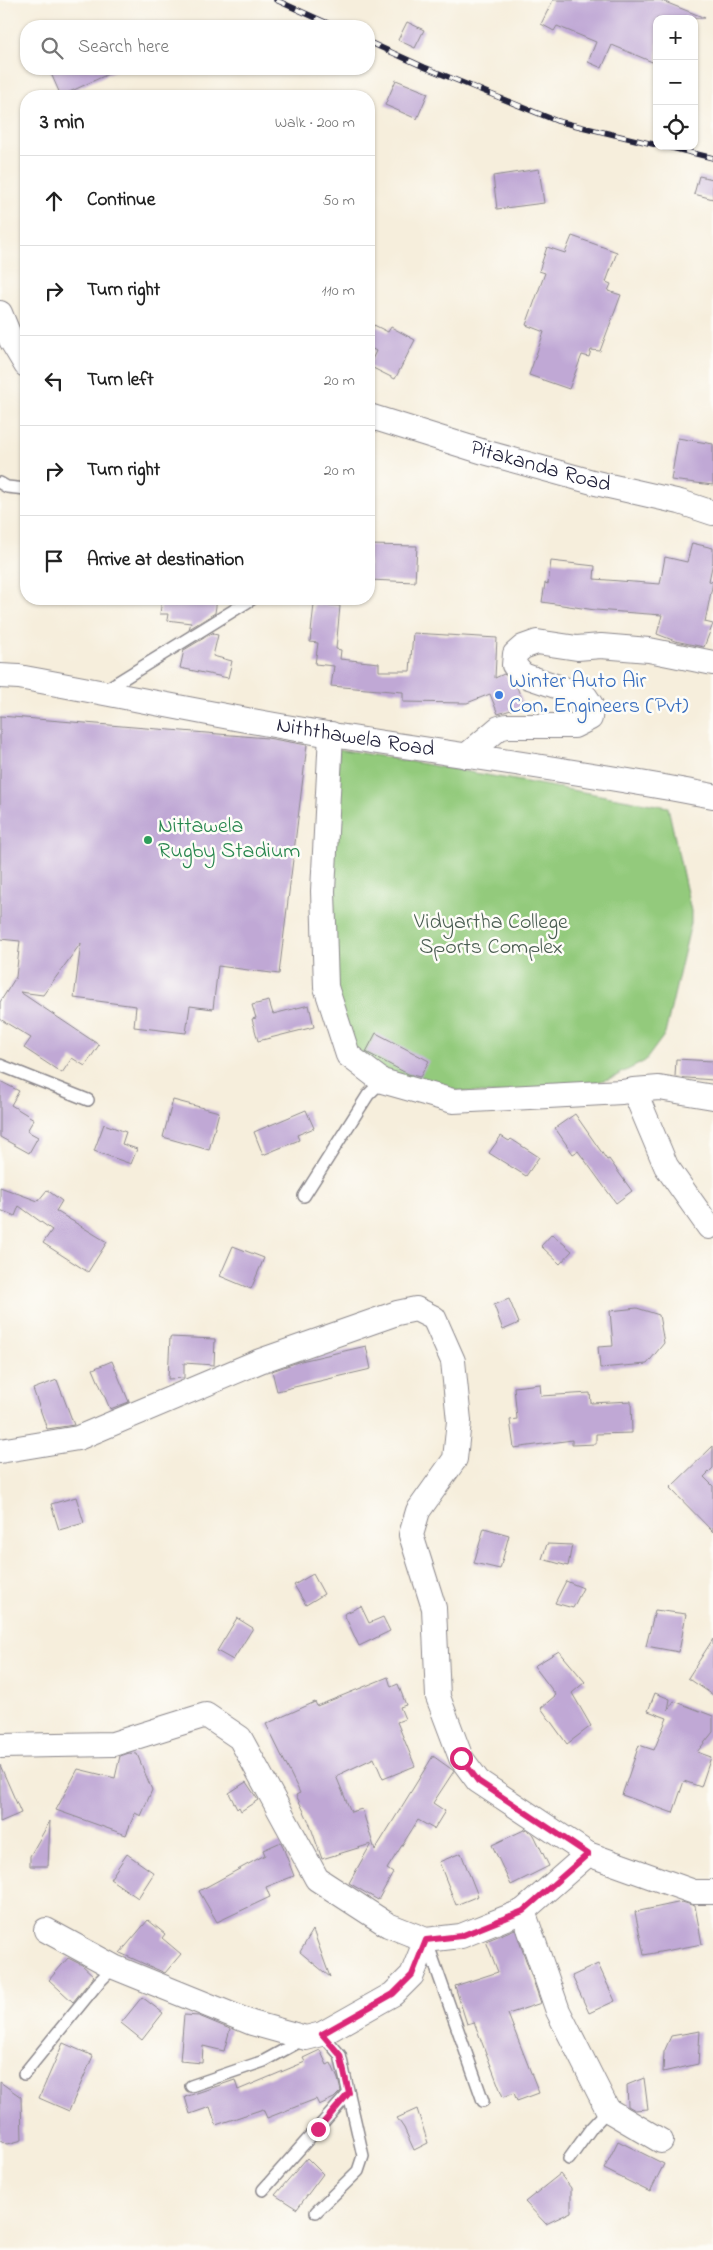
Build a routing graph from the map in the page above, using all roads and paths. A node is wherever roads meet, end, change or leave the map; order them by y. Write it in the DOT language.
graph roads {
  1 [pos="0,313"];
  2 [pos="20,355"];
  3 [pos="375,418"];
  4 [pos="0,482"];
  5 [pos="20,488"];
  6 [pos="680,502"];
  7 [pos="713,504"];
  8 [pos="713,513"];
  9 [pos="242,605"];
  10 [pos="713,663"];
  11 [pos="0,676"];
  12 [pos="102,692"];
  13 [pos="331,734"];
  14 [pos="466,756"];
  15 [pos="713,796"];
  16 [pos="0,1065"];
  17 [pos="382,1081"];
  18 [pos="634,1090"];
  19 [pos="713,1098"];
  20 [pos="88,1100"];
  21 [pos="304,1196"];
  22 [pos="709,1227"];
  23 [pos="0,1451"];
  24 [pos="0,1746"];
  25 [pos="588,1854"];
  26 [pos="713,1892"];
  27 [pos="523,1911"];
  28 [pos="46,1930"];
  29 [pos="426,1940"];
  30 [pos="114,1968"];
  31 [pos="314,2036"];
  32 [pos="24,2074"];
  33 [pos="191,2086"];
  34 [pos="349,2093"];
  35 [pos="483,2101"];
  36 [pos="608,2110"];
  37 [pos="661,2141"];
  38 [pos="569,2159"];
  39 [pos="263,2190"];
  40 [pos="316,2212"];
  1 -- 2 [label="street"];
  3 -- 6 [label="street, Pitakanda Road"];
  4 -- 5 [label="lane"];
  6 -- 7 [label="street"];
  6 -- 8 [label="street, Pitakanda Road"];
  9 -- 12 [label="lane"];
  10 -- 14 [label="street"];
  11 -- 12 [label="street, Niththawela Road"];
  12 -- 13 [label="street, Niththawela Road"];
  13 -- 14 [label="street, Niththawela Road"];
  13 -- 17 [label="street"];
  14 -- 15 [label="street, Niththawela Road"];
  16 -- 20 [label="lane"];
  17 -- 18 [label="street"];
  17 -- 21 [label="lane"];
  18 -- 19 [label="street"];
  18 -- 22 [label="street"];
  23 -- 25 [label="street"];
  24 -- 29 [label="street"];
  25 -- 26 [label="street"];
  25 -- 27 [label="street"];
  27 -- 29 [label="street"];
  27 -- 36 [label="street"];
  28 -- 30 [label="street"];
  29 -- 31 [label="street"];
  29 -- 35 [label="lane"];
  30 -- 31 [label="street"];
  30 -- 32 [label="lane"];
  31 -- 33 [label="lane"];
  31 -- 34 [label="lane"];
  34 -- 39 [label="lane"];
  34 -- 40 [label="lane"];
  36 -- 37 [label="street"];
  36 -- 38 [label="lane"];
}
